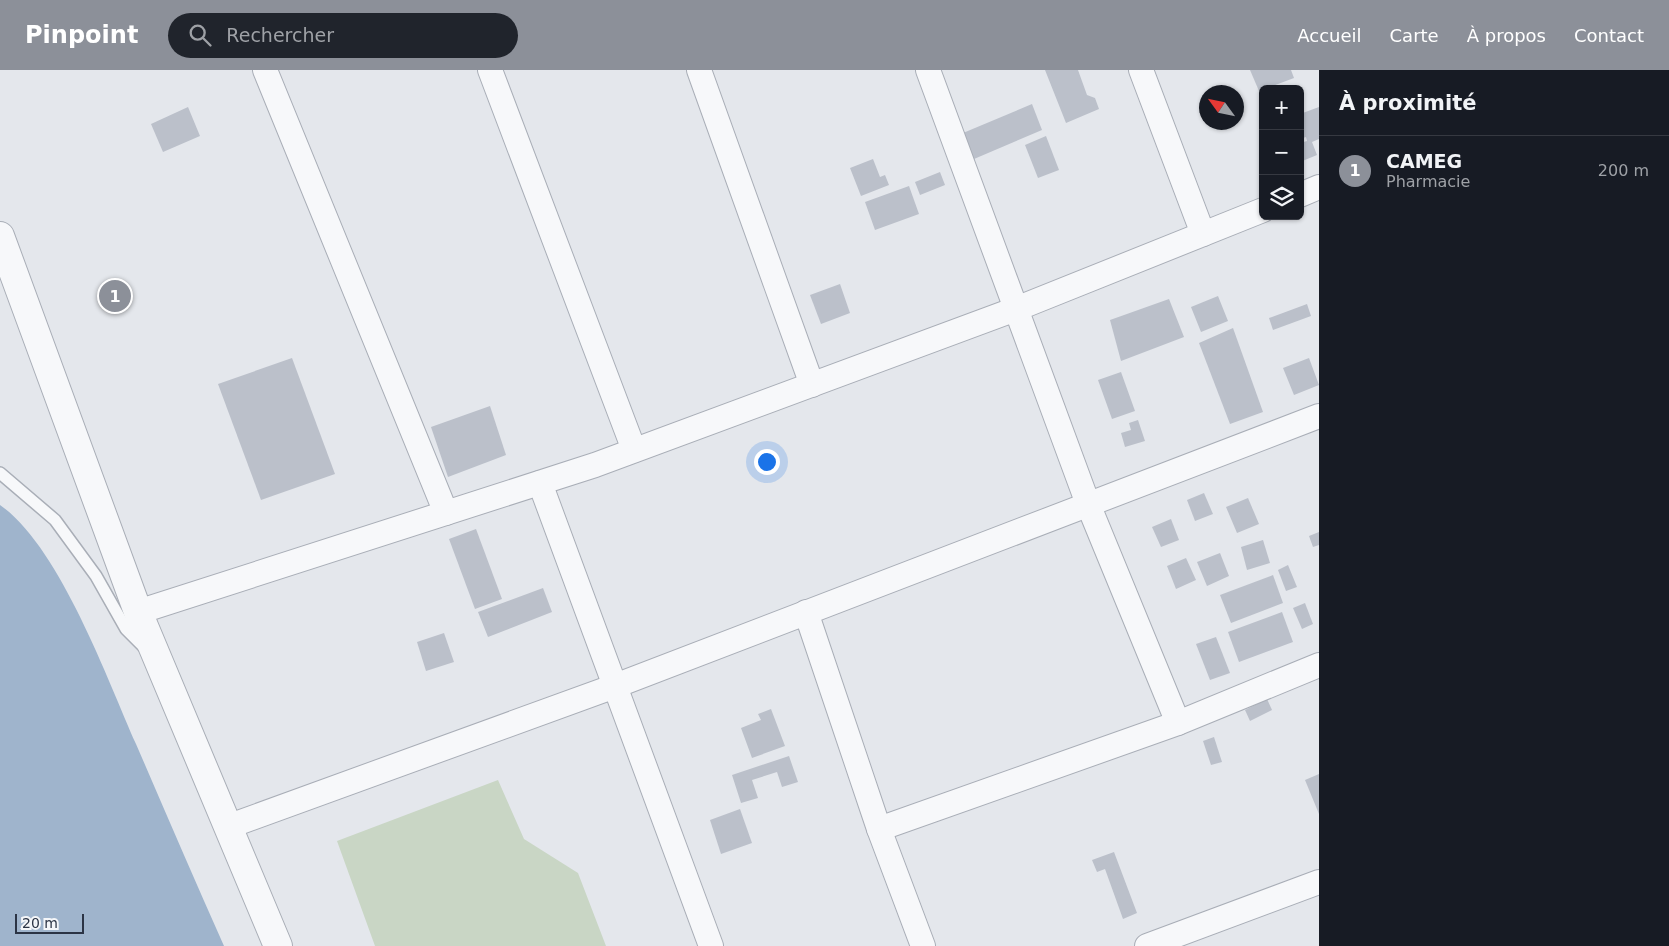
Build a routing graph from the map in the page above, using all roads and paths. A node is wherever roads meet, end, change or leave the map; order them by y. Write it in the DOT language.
graph roads {
  1 [pos="265,70"];
  2 [pos="490,70"];
  3 [pos="699,70"];
  4 [pos="928,70"];
  5 [pos="1141,70"];
  6 [pos="1319,187"];
  7 [pos="1304,193"];
  8 [pos="1259,212"];
  9 [pos="1203,234"];
  10 [pos="0,236"];
  11 [pos="6,270"];
  12 [pos="1016,309"];
  13 [pos="812,385"];
  14 [pos="1319,416"];
  15 [pos="634,450"];
  16 [pos="0,473"];
  17 [pos="540,483"];
  18 [pos="1088,504"];
  19 [pos="446,513"];
  20 [pos="138,612"];
  21 [pos="806,612"];
  22 [pos="158,660"];
  23 [pos="1319,665"];
  24 [pos="614,686"];
  25 [pos="1178,723"];
  26 [pos="227,827"];
  27 [pos="879,829"];
  28 [pos="1319,882"];
  29 [pos="278,946"];
  30 [pos="711,946"];
  31 [pos="923,946"];
  32 [pos="1147,946"];
  1 -- 19 [label="street"];
  2 -- 15 [label="street"];
  3 -- 13 [label="street"];
  4 -- 12 [label="street"];
  5 -- 9 [label="street"];
  6 -- 7 [label="street"];
  8 -- 9 [label="street"];
  9 -- 12 [label="street"];
  10 -- 11 [label="street"];
  11 -- 20 [label="street"];
  12 -- 13 [label="street"];
  12 -- 18 [label="street"];
  13 -- 15 [label="street"];
  14 -- 18 [label="street"];
  15 -- 17 [label="street"];
  16 -- 22 [label="lane"];
  17 -- 19 [label="street"];
  17 -- 24 [label="street"];
  18 -- 21 [label="street"];
  18 -- 25 [label="street"];
  19 -- 20 [label="street"];
  20 -- 22 [label="street"];
  21 -- 24 [label="street"];
  21 -- 27 [label="street"];
  22 -- 26 [label="street"];
  23 -- 25 [label="street"];
  24 -- 26 [label="street"];
  24 -- 30 [label="street"];
  25 -- 27 [label="street"];
  26 -- 29 [label="street"];
  27 -- 31 [label="street"];
  28 -- 32 [label="street"];
}
